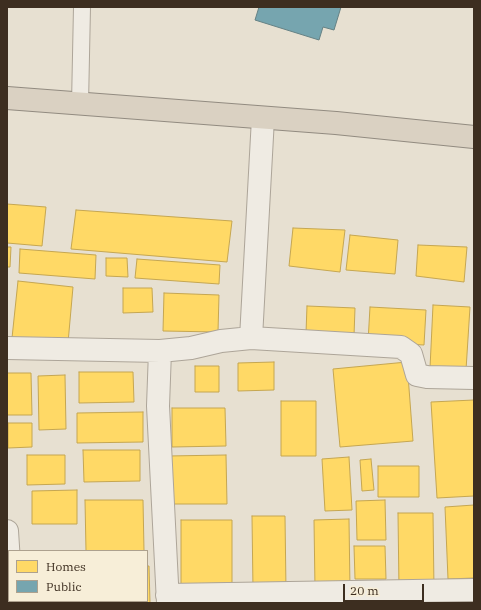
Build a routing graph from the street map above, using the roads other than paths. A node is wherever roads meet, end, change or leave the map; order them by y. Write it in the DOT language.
graph roads {
  1 [pos="82,7"];
  2 [pos="7,98"];
  3 [pos="80,104"];
  4 [pos="263,118"];
  5 [pos="474,137"];
  6 [pos="251,338"];
  7 [pos="7,348"];
  8 [pos="160,351"];
  9 [pos="474,378"];
  10 [pos="7,531"];
  11 [pos="8,550"];
  12 [pos="474,590"];
  13 [pos="167,599"];
  1 -- 3 [label="lane"];
  2 -- 3 [label="highway"];
  3 -- 4 [label="highway"];
  4 -- 5 [label="highway"];
  4 -- 6 [label="street"];
  6 -- 8 [label="street"];
  6 -- 9 [label="street"];
  7 -- 8 [label="street"];
  8 -- 13 [label="street"];
  10 -- 11 [label="street"];
  12 -- 13 [label="street"];
}
